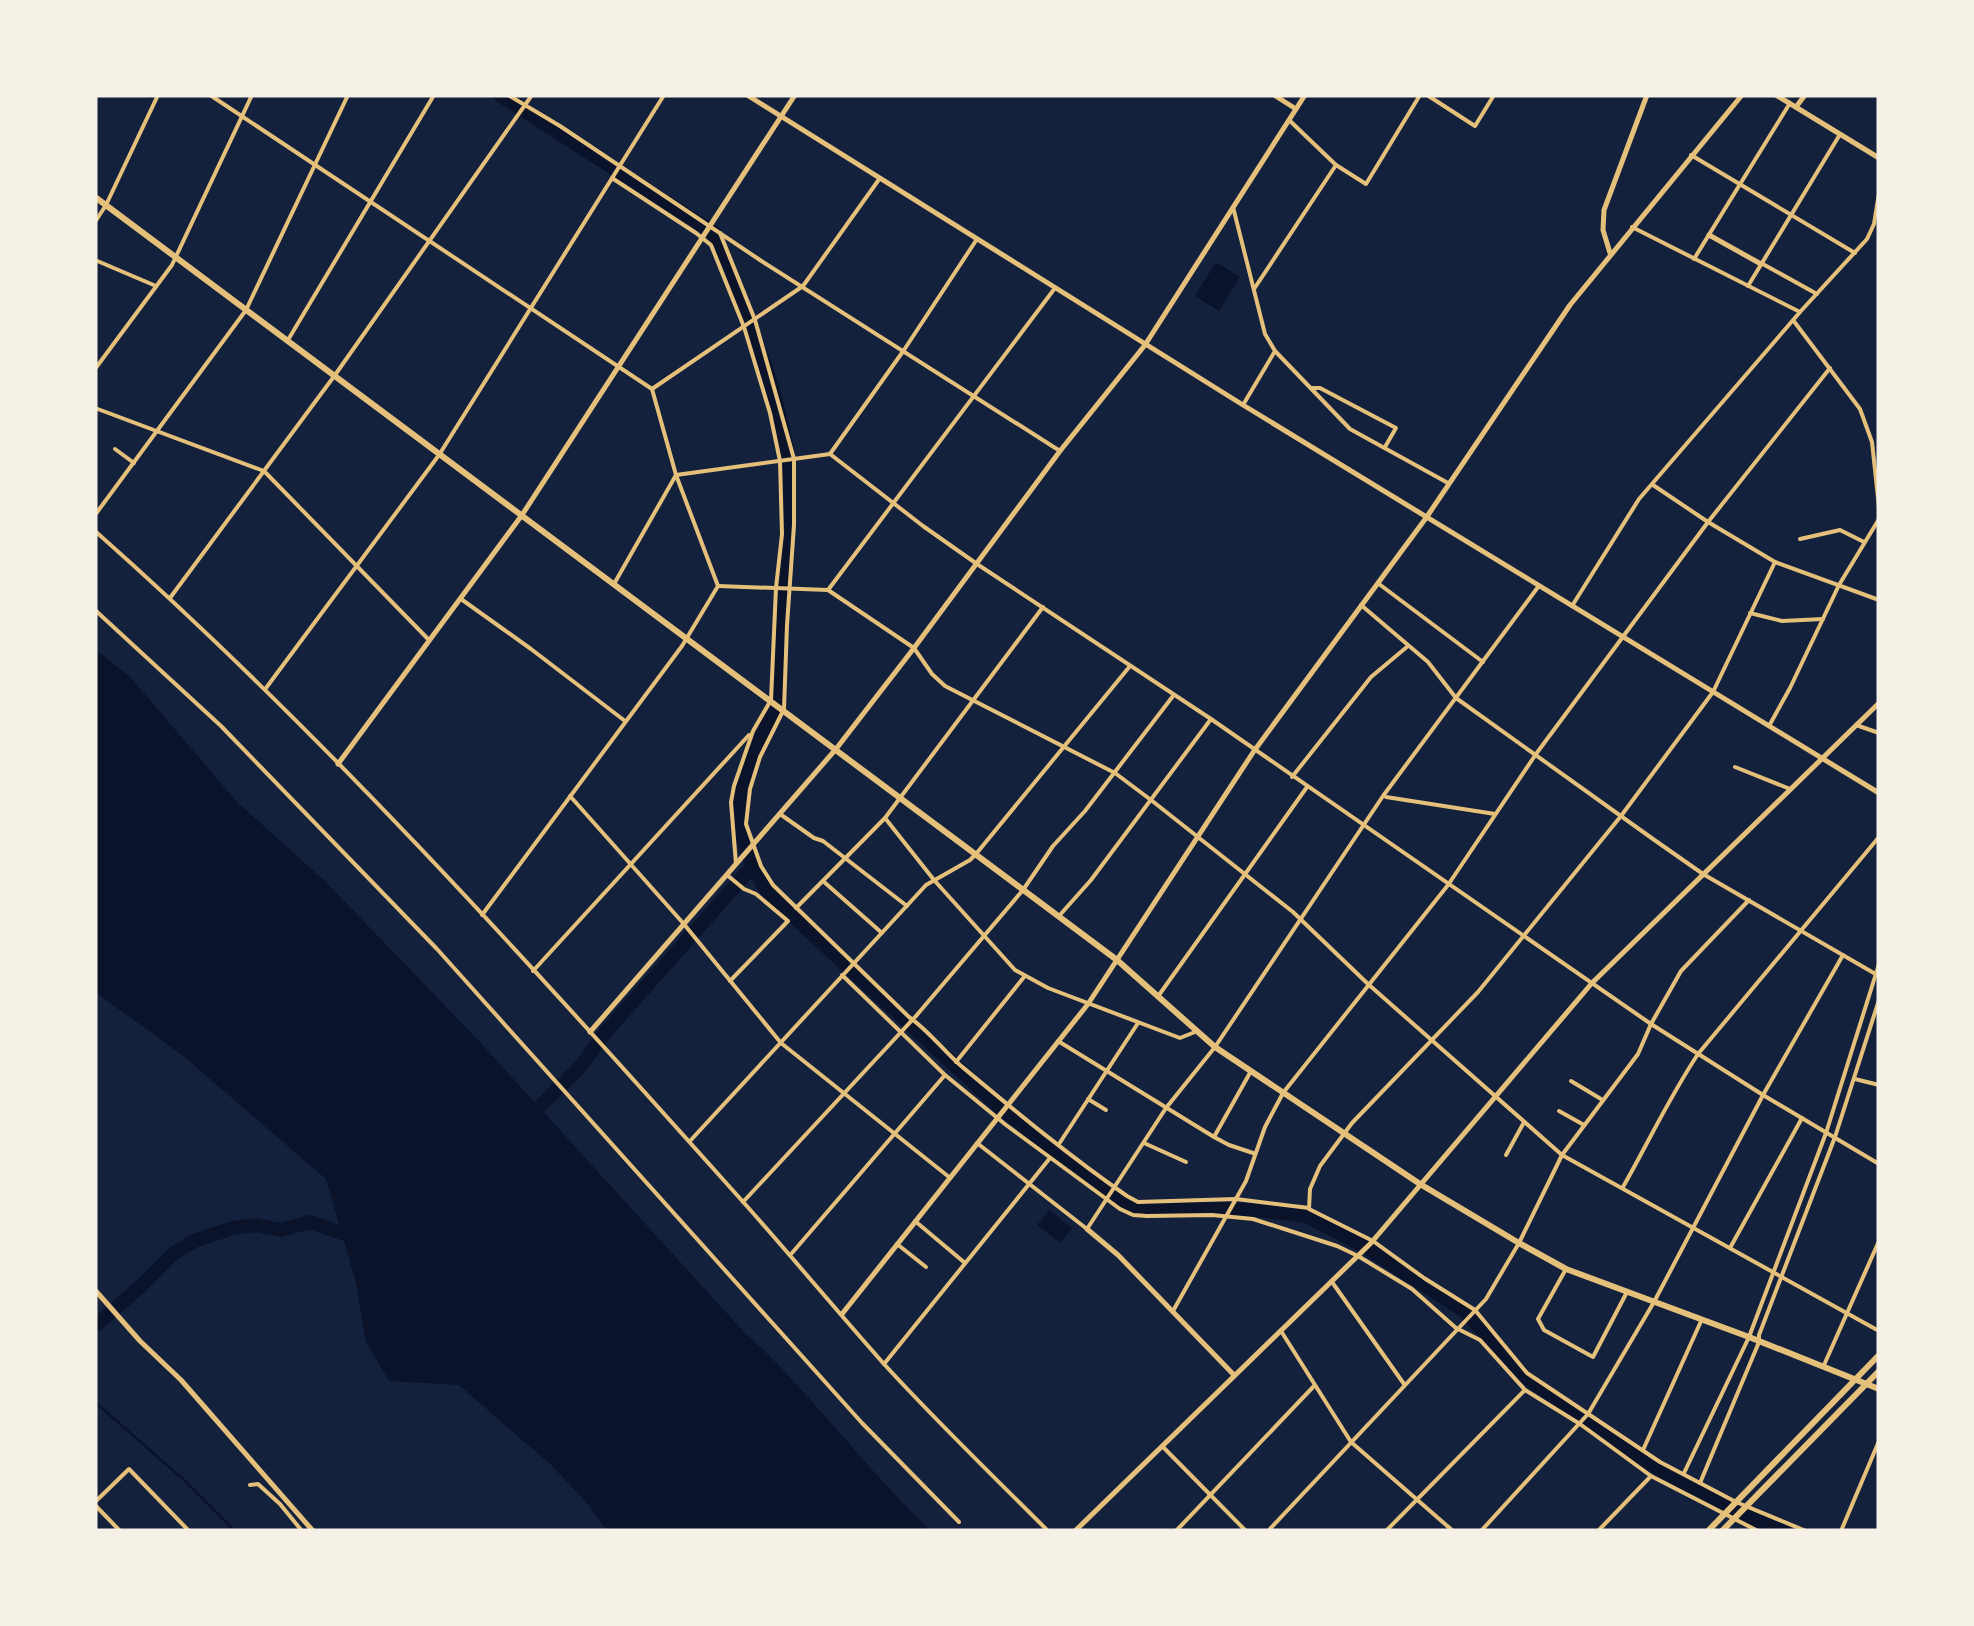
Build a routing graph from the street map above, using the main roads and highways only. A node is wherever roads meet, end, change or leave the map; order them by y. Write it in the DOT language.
graph roads {
  1 [pos="95,197"];
  2 [pos="1879,1355"];
  3 [pos="1879,1370"];
  4 [pos="1855,1380"];
  5 [pos="1866,1384"];
  6 [pos="1879,1389"];
  7 [pos="1708,1531"];
  8 [pos="1722,1531"];
  1 -- 4 [label="main road"];
  2 -- 4 [label="main road"];
  3 -- 5 [label="main road"];
  4 -- 5 [label="main road"];
  4 -- 7 [label="main road"];
  5 -- 6 [label="main road"];
  5 -- 8 [label="main road"];
}
